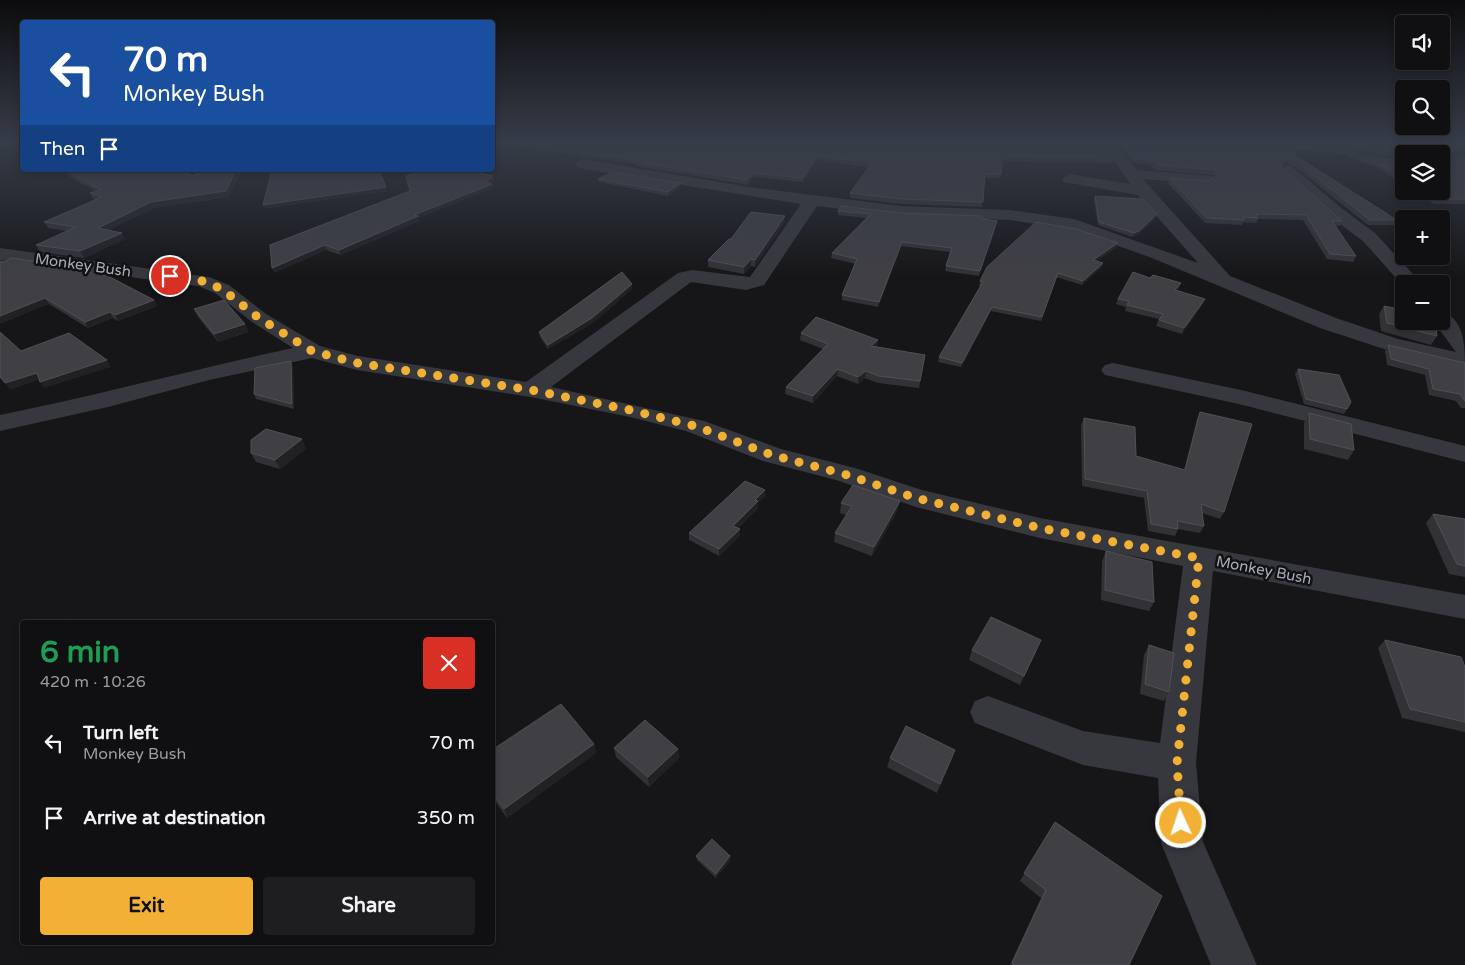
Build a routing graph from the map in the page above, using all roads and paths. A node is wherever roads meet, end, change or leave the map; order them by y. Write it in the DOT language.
graph roads {
  1 [pos="718,187"];
  2 [pos="1119,187"];
  3 [pos="1140,187"];
  4 [pos="1307,187"];
  5 [pos="1143,191"];
  6 [pos="812,200"];
  7 [pos="0,254"];
  8 [pos="1404,275"];
  9 [pos="1224,280"];
  10 [pos="1450,330"];
  11 [pos="1465,349"];
  12 [pos="312,351"];
  13 [pos="1465,361"];
  14 [pos="1113,370"];
  15 [pos="531,390"];
  16 [pos="0,423"];
  17 [pos="1465,454"];
  18 [pos="1199,558"];
  19 [pos="1465,607"];
  20 [pos="988,712"];
  21 [pos="1177,763"];
  22 [pos="1234,965"];
  1 -- 6 [label="street"];
  2 -- 5 [label="street"];
  3 -- 5 [label="street"];
  4 -- 8 [label="street"];
  5 -- 9 [label="street"];
  6 -- 9 [label="street"];
  6 -- 15 [label="street"];
  7 -- 12 [label="street, Monkey Bush"];
  9 -- 13 [label="street"];
  10 -- 11 [label="street"];
  12 -- 15 [label="street, Monkey Bush"];
  12 -- 16 [label="street"];
  14 -- 17 [label="street"];
  15 -- 18 [label="street, Monkey Bush"];
  18 -- 19 [label="street, Monkey Bush"];
  18 -- 21 [label="street"];
  20 -- 21 [label="street"];
  21 -- 22 [label="street"];
}
